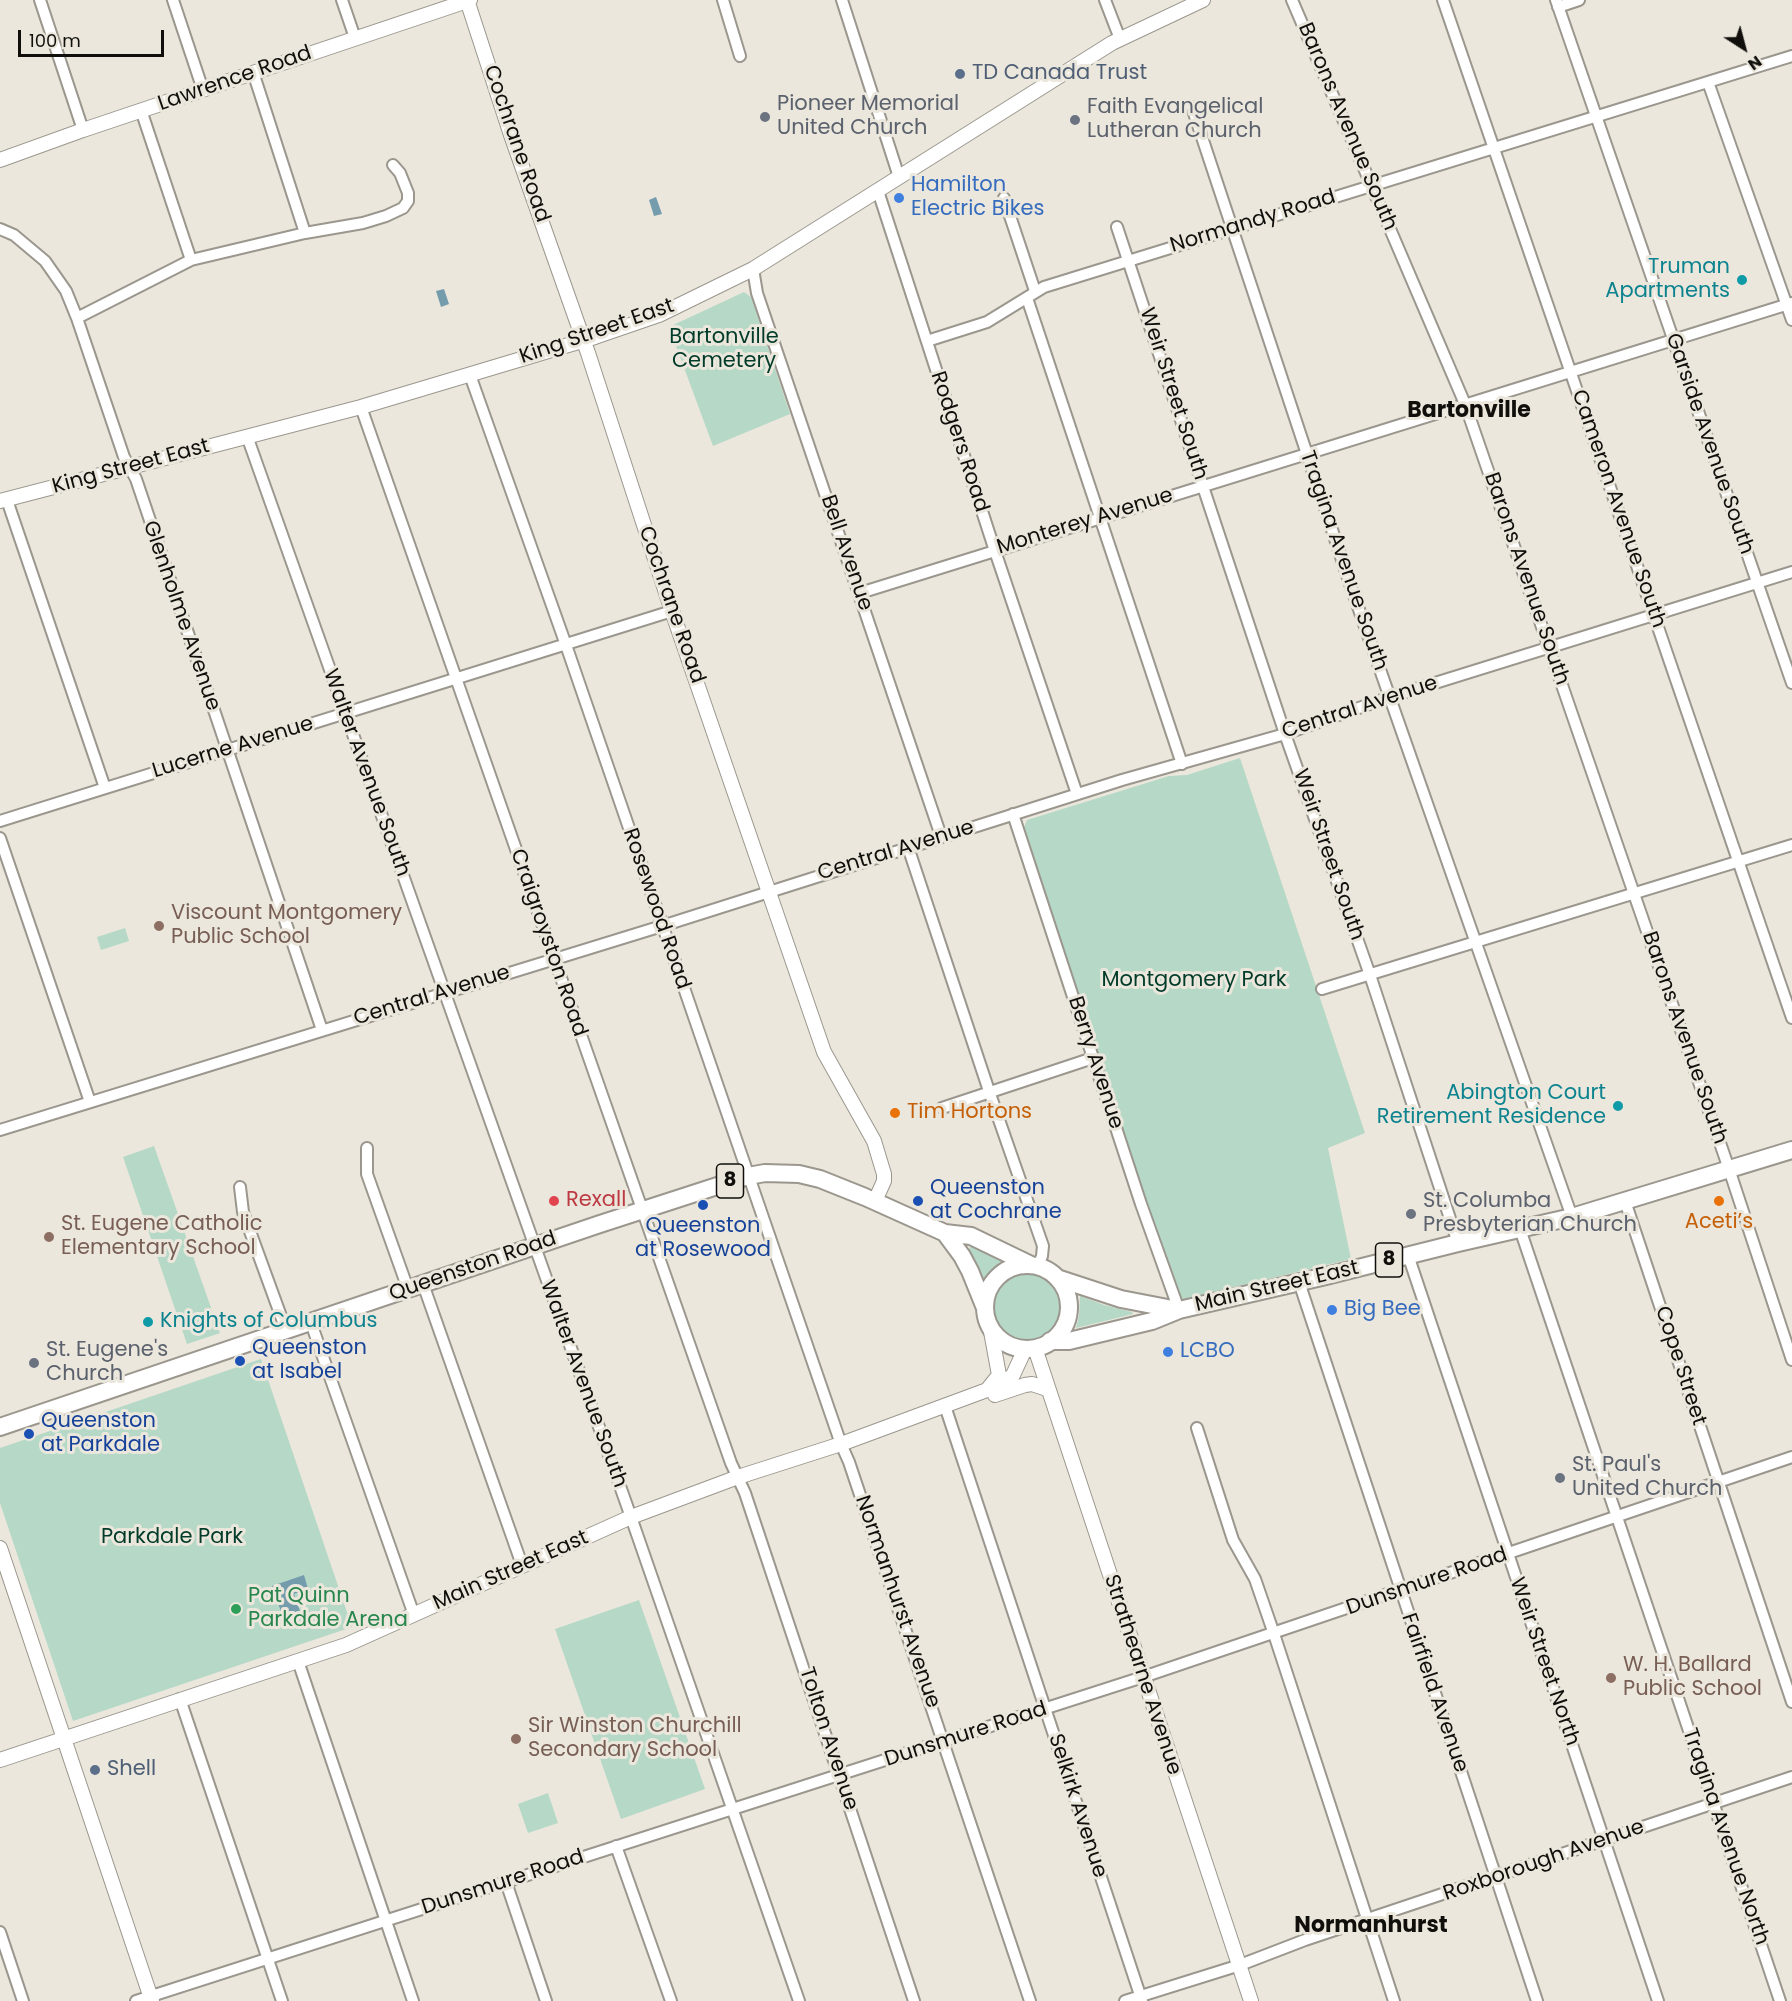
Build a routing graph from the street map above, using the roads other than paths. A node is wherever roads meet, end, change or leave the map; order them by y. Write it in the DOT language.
graph roads {
  1 [pos="40,0"];
  2 [pos="174,0"];
  3 [pos="342,0"];
  4 [pos="468,0"];
  5 [pos="723,0"];
  6 [pos="843,0"];
  7 [pos="1105,0"];
  8 [pos="1203,0"];
  9 [pos="1292,0"];
  10 [pos="1443,0"];
  11 [pos="1579,0"];
  12 [pos="1557,3"];
  13 [pos="355,39"];
  14 [pos="1120,39"];
  15 [pos="740,56"];
  16 [pos="1792,56"];
  17 [pos="253,72"];
  18 [pos="1708,82"];
  19 [pos="203,90"];
  20 [pos="1192,107"];
  21 [pos="141,110"];
  22 [pos="1596,117"];
  23 [pos="82,130"];
  24 [pos="1495,148"];
  25 [pos="0,160"];
  26 [pos="393,165"];
  27 [pos="899,177"];
  28 [pos="1372,186"];
  29 [pos="878,191"];
  30 [pos="1004,198"];
  31 [pos="1117,227"];
  32 [pos="1233,228"];
  33 [pos="0,229"];
  34 [pos="305,233"];
  35 [pos="191,260"];
  36 [pos="1128,260"];
  37 [pos="753,269"];
  38 [pos="1031,295"];
  39 [pos="1789,304"];
  40 [pos="77,318"];
  41 [pos="1792,320"];
  42 [pos="583,339"];
  43 [pos="927,340"];
  44 [pos="1673,340"];
  45 [pos="1570,372"];
  46 [pos="470,375"];
  47 [pos="1466,404"];
  48 [pos="361,407"];
  49 [pos="247,436"];
  50 [pos="1306,454"];
  51 [pos="130,468"];
  52 [pos="1203,485"];
  53 [pos="3,500"];
  54 [pos="1100,518"];
  55 [pos="994,550"];
  56 [pos="1792,572"];
  57 [pos="1757,583"];
  58 [pos="860,593"];
  59 [pos="672,611"];
  60 [pos="1655,616"];
  61 [pos="566,645"];
  62 [pos="1550,647"];
  63 [pos="455,679"];
  64 [pos="1792,683"];
  65 [pos="1390,697"];
  66 [pos="346,714"];
  67 [pos="1285,734"];
  68 [pos="227,750"];
  69 [pos="1182,764"];
  70 [pos="105,788"];
  71 [pos="1077,794"];
  72 [pos="1013,814"];
  73 [pos="0,821"];
  74 [pos="941,836"];
  75 [pos="0,838"];
  76 [pos="1792,845"];
  77 [pos="908,847"];
  78 [pos="1740,862"];
  79 [pos="769,891"];
  80 [pos="1635,895"];
  81 [pos="662,926"];
  82 [pos="1476,943"];
  83 [pos="555,959"];
  84 [pos="1370,975"];
  85 [pos="1322,989"];
  86 [pos="444,992"];
  87 [pos="1792,1018"];
  88 [pos="322,1030"];
  89 [pos="1094,1058"];
  90 [pos="988,1091"];
  91 [pos="90,1102"];
  92 [pos="942,1108"];
  93 [pos="0,1130"];
  94 [pos="367,1148"];
  95 [pos="1792,1150"];
  96 [pos="1729,1169"];
  97 [pos="748,1176"];
  98 [pos="240,1187"];
  99 [pos="875,1201"];
  100 [pos="1625,1201"];
  101 [pos="642,1210"];
  102 [pos="1572,1217"];
  103 [pos="1520,1229"];
  104 [pos="945,1233"];
  105 [pos="1458,1243"];
  106 [pos="534,1246"];
  107 [pos="1408,1255"];
  108 [pos="1034,1266"];
  109 [pos="1057,1278"];
  110 [pos="1299,1282"];
  111 [pos="415,1287"];
  112 [pos="985,1309"];
  113 [pos="1179,1310"];
  114 [pos="311,1323"];
  115 [pos="990,1326"];
  116 [pos="286,1330"];
  117 [pos="1050,1341"];
  118 [pos="1030,1348"];
  119 [pos="1792,1360"];
  120 [pos="1047,1389"];
  121 [pos="981,1392"];
  122 [pos="945,1406"];
  123 [pos="0,1427"];
  124 [pos="1197,1428"];
  125 [pos="841,1444"];
  126 [pos="1792,1457"];
  127 [pos="738,1477"];
  128 [pos="1719,1482"];
  129 [pos="1617,1516"];
  130 [pos="631,1517"];
  131 [pos="0,1548"];
  132 [pos="1508,1554"];
  133 [pos="522,1565"];
  134 [pos="1400,1591"];
  135 [pos="414,1615"];
  136 [pos="1274,1634"];
  137 [pos="298,1661"];
  138 [pos="1143,1677"];
  139 [pos="180,1700"];
  140 [pos="1792,1702"];
  141 [pos="1045,1709"];
  142 [pos="64,1738"];
  143 [pos="943,1742"];
  144 [pos="0,1760"];
  145 [pos="840,1775"];
  146 [pos="1792,1777"];
  147 [pos="1713,1803"];
  148 [pos="733,1810"];
  149 [pos="1604,1841"];
  150 [pos="616,1846"];
  151 [pos="1496,1877"];
  152 [pos="506,1882"];
  153 [pos="1367,1920"];
  154 [pos="387,1922"];
  155 [pos="0,1932"];
  156 [pos="268,1959"];
  157 [pos="1240,1965"];
  158 [pos="151,1999"];
  159 [pos="1141,1999"];
  160 [pos="23,2001"];
  161 [pos="136,2001"];
  162 [pos="282,2001"];
  163 [pos="413,2001"];
  164 [pos="546,2001"];
  165 [pos="671,2001"];
  166 [pos="799,2001"];
  167 [pos="914,2001"];
  168 [pos="1030,2001"];
  169 [pos="1125,2001"];
  170 [pos="1251,2001"];
  171 [pos="1394,2001"];
  172 [pos="1537,2001"];
  173 [pos="1658,2001"];
  174 [pos="1780,2001"];
  1 -- 23 [label="street"];
  2 -- 19 [label="street"];
  3 -- 13 [label="street"];
  4 -- 13 [label="street, Lawrence Road"];
  4 -- 42 [label="street, Cochrane Road"];
  5 -- 15 [label="street"];
  6 -- 27 [label="street"];
  7 -- 14 [label="street"];
  8 -- 14 [label="street, King Street East"];
  9 -- 28 [label="street, Barons Avenue South"];
  10 -- 24 [label="street, Cameron Avenue South"];
  11 -- 12 [label="street"];
  12 -- 22 [label="street, Garside Avenue South"];
  13 -- 17 [label="street, Lawrence Road"];
  14 -- 27 [label="street, King Street East"];
  16 -- 18 [label="street, Normandy Road"];
  17 -- 19 [label="street, Lawrence Road"];
  17 -- 34 [label="street"];
  18 -- 22 [label="street, Normandy Road"];
  18 -- 39 [label="street"];
  19 -- 21 [label="street, Lawrence Road"];
  20 -- 32 [label="street, Tragina Avenue South"];
  21 -- 23 [label="street, Lawrence Road"];
  21 -- 35 [label="street"];
  22 -- 24 [label="street, Normandy Road"];
  22 -- 44 [label="street, Garside Avenue South"];
  23 -- 25 [label="street, Lawrence Road"];
  24 -- 28 [label="street, Normandy Road"];
  24 -- 45 [label="street, Cameron Avenue South"];
  26 -- 34 [label="street"];
  27 -- 29 [label="street, King Street East"];
  28 -- 32 [label="street, Normandy Road"];
  28 -- 47 [label="street, Barons Avenue South"];
  29 -- 37 [label="street, King Street East"];
  29 -- 43 [label="street, Rodgers Road"];
  30 -- 38 [label="street"];
  31 -- 36 [label="street, Weir Street South"];
  32 -- 36 [label="street, Normandy Road"];
  32 -- 50 [label="street, Tragina Avenue South"];
  33 -- 40 [label="street, Glenholme Avenue"];
  34 -- 35 [label="street"];
  35 -- 40 [label="street"];
  36 -- 38 [label="street, Normandy Road"];
  36 -- 52 [label="street, Weir Street South"];
  37 -- 42 [label="street, King Street East"];
  37 -- 58 [label="street, Bell Avenue"];
  38 -- 43 [label="street, Normandy Road"];
  38 -- 54 [label="street"];
  39 -- 41 [label="street"];
  39 -- 44 [label="street, Monterey Avenue"];
  40 -- 51 [label="street, Glenholme Avenue"];
  42 -- 46 [label="street, King Street East"];
  42 -- 59 [label="street, Cochrane Road"];
  43 -- 55 [label="street, Rodgers Road"];
  44 -- 45 [label="street, Monterey Avenue"];
  44 -- 57 [label="street, Garside Avenue South"];
  45 -- 47 [label="street, Monterey Avenue"];
  45 -- 60 [label="street, Cameron Avenue South"];
  46 -- 48 [label="street, King Street East"];
  46 -- 61 [label="street, Rosewood Road"];
  47 -- 50 [label="street, Monterey Avenue"];
  47 -- 62 [label="street, Barons Avenue South"];
  48 -- 49 [label="street, King Street East"];
  48 -- 63 [label="street, Craigroyston Road"];
  49 -- 51 [label="street, King Street East"];
  49 -- 66 [label="street, Walter Avenue South"];
  50 -- 52 [label="street, Monterey Avenue"];
  50 -- 65 [label="street, Tragina Avenue South"];
  51 -- 53 [label="street, King Street East"];
  51 -- 68 [label="street, Glenholme Avenue"];
  52 -- 54 [label="street, Monterey Avenue"];
  52 -- 67 [label="street, Weir Street South"];
  53 -- 70 [label="street"];
  54 -- 55 [label="street, Monterey Avenue"];
  54 -- 69 [label="street"];
  55 -- 58 [label="street, Monterey Avenue"];
  55 -- 71 [label="street, Rodgers Road"];
  56 -- 57 [label="street, Central Avenue"];
  57 -- 60 [label="street, Central Avenue"];
  57 -- 64 [label="street, Garside Avenue South"];
  58 -- 74 [label="street, Bell Avenue"];
  59 -- 61 [label="street, Lucerne Avenue"];
  59 -- 79 [label="street, Cochrane Road"];
  60 -- 62 [label="street, Central Avenue"];
  60 -- 78 [label="street, Cameron Avenue South"];
  61 -- 63 [label="street, Lucerne Avenue"];
  61 -- 81 [label="street, Rosewood Road"];
  62 -- 65 [label="street, Central Avenue"];
  62 -- 80 [label="street, Barons Avenue South"];
  63 -- 66 [label="street, Lucerne Avenue"];
  63 -- 83 [label="street, Craigroyston Road"];
  65 -- 67 [label="street, Central Avenue"];
  65 -- 82 [label="street, Tragina Avenue South"];
  66 -- 68 [label="street, Lucerne Avenue"];
  66 -- 86 [label="street, Walter Avenue South"];
  67 -- 69 [label="street, Central Avenue"];
  67 -- 84 [label="street, Weir Street South"];
  68 -- 70 [label="street, Lucerne Avenue"];
  68 -- 88 [label="street, Glenholme Avenue"];
  69 -- 71 [label="street, Central Avenue"];
  70 -- 73 [label="street, Lucerne Avenue"];
  71 -- 72 [label="street, Central Avenue"];
  72 -- 74 [label="street, Central Avenue"];
  72 -- 89 [label="street, Berry Avenue"];
  74 -- 77 [label="street, Central Avenue"];
  75 -- 91 [label="street"];
  76 -- 78 [label="street"];
  77 -- 79 [label="street, Central Avenue"];
  77 -- 90 [label="street"];
  78 -- 80 [label="street"];
  78 -- 87 [label="street, Cameron Avenue South"];
  79 -- 81 [label="street, Central Avenue"];
  79 -- 99 [label="street, Cochrane Road"];
  80 -- 82 [label="street"];
  80 -- 96 [label="street, Barons Avenue South"];
  81 -- 83 [label="street, Central Avenue"];
  81 -- 97 [label="street, Rosewood Road"];
  82 -- 84 [label="street"];
  82 -- 102 [label="street, Tragina Avenue South"];
  83 -- 86 [label="street, Central Avenue"];
  83 -- 101 [label="street, Craigroyston Road"];
  84 -- 85 [label="street"];
  84 -- 105 [label="street, Weir Street South"];
  86 -- 88 [label="street, Central Avenue"];
  86 -- 106 [label="street, Walter Avenue South"];
  88 -- 91 [label="street, Central Avenue"];
  89 -- 90 [label="street"];
  89 -- 113 [label="street, Berry Avenue"];
  90 -- 92 [label="street"];
  90 -- 108 [label="street"];
  91 -- 93 [label="street, Central Avenue"];
  94 -- 111 [label="street"];
  95 -- 96 [label="main road, Main Street East / 8"];
  96 -- 100 [label="main road, Main Street East / 8"];
  96 -- 119 [label="street, Barons Avenue South"];
  97 -- 99 [label="main road, Queenston Road / 8"];
  97 -- 101 [label="main road, Queenston Road / 8"];
  97 -- 125 [label="street, Rosewood Road"];
  98 -- 116 [label="street"];
  99 -- 104 [label="main road, Queenston Road / 8"];
  100 -- 102 [label="main road, Main Street East / 8"];
  100 -- 128 [label="street, Cope Street"];
  101 -- 106 [label="main road, Queenston Road / 8"];
  101 -- 127 [label="street, Craigroyston Road"];
  102 -- 103 [label="main road, Main Street East / 8"];
  103 -- 105 [label="main road, Main Street East / 8"];
  103 -- 129 [label="street, Tragina Avenue North"];
  104 -- 108 [label="main road, Queenston Road / 8"];
  104 -- 112 [label="main road, Queenston Road / 8"];
  105 -- 107 [label="main road, Main Street East / 8"];
  106 -- 111 [label="main road, Queenston Road / 8"];
  106 -- 130 [label="street, Walter Avenue South"];
  107 -- 110 [label="main road, Main Street East / 8"];
  107 -- 132 [label="street, Weir Street North"];
  108 -- 109 [label="main road"];
  108 -- 112 [label="main road"];
  109 -- 113 [label="main road, Main Street East / 8"];
  109 -- 117 [label="main road"];
  110 -- 113 [label="main road, Main Street East / 8"];
  110 -- 134 [label="street, Fairfield Avenue"];
  111 -- 114 [label="main road, Queenston Road / 8"];
  111 -- 133 [label="street"];
  112 -- 115 [label="main road"];
  113 -- 117 [label="main road, Main Street East / 8"];
  114 -- 116 [label="main road, Queenston Road / 8"];
  114 -- 135 [label="street"];
  115 -- 118 [label="main road"];
  115 -- 121 [label="street"];
  116 -- 123 [label="main road, Queenston Road / 8"];
  117 -- 118 [label="main road"];
  118 -- 120 [label="street, Strathearne Avenue"];
  118 -- 121 [label="street, Main Street East"];
  120 -- 121 [label="street"];
  120 -- 138 [label="street, Strathearne Avenue"];
  121 -- 122 [label="street, Main Street East"];
  122 -- 125 [label="street, Main Street East"];
  122 -- 141 [label="street, Selkirk Avenue"];
  124 -- 136 [label="street"];
  125 -- 127 [label="street, Main Street East"];
  125 -- 143 [label="street, Normanhurst Avenue"];
  126 -- 128 [label="street, Dunsmure Road"];
  127 -- 130 [label="street, Main Street East"];
  127 -- 145 [label="street, Tolton Avenue"];
  128 -- 129 [label="street, Dunsmure Road"];
  128 -- 140 [label="street, Cope Street"];
  129 -- 132 [label="street, Dunsmure Road"];
  129 -- 147 [label="street, Tragina Avenue North"];
  130 -- 133 [label="street, Main Street East"];
  130 -- 148 [label="street, Walter Avenue South"];
  131 -- 142 [label="street"];
  132 -- 134 [label="street, Dunsmure Road"];
  132 -- 149 [label="street, Weir Street North"];
  133 -- 135 [label="street, Main Street East"];
  134 -- 136 [label="street, Dunsmure Road"];
  134 -- 151 [label="street, Fairfield Avenue"];
  135 -- 137 [label="street, Main Street East"];
  136 -- 138 [label="street, Dunsmure Road"];
  136 -- 153 [label="street"];
  137 -- 139 [label="street, Main Street East"];
  137 -- 154 [label="street"];
  138 -- 141 [label="street, Dunsmure Road"];
  138 -- 157 [label="street, Strathearne Avenue"];
  139 -- 142 [label="street, Main Street East"];
  139 -- 156 [label="street"];
  141 -- 143 [label="street, Dunsmure Road"];
  141 -- 159 [label="street, Selkirk Avenue"];
  142 -- 144 [label="street, Main Street East"];
  142 -- 158 [label="street"];
  143 -- 145 [label="street, Dunsmure Road"];
  143 -- 168 [label="street, Normanhurst Avenue"];
  145 -- 148 [label="street, Dunsmure Road"];
  145 -- 167 [label="street, Tolton Avenue"];
  146 -- 147 [label="street, Roxborough Avenue"];
  147 -- 149 [label="street, Roxborough Avenue"];
  147 -- 174 [label="street, Tragina Avenue North"];
  148 -- 150 [label="street, Dunsmure Road"];
  148 -- 166 [label="street, Walter Avenue South"];
  149 -- 151 [label="street, Roxborough Avenue"];
  149 -- 173 [label="street, Weir Street North"];
  150 -- 152 [label="street, Dunsmure Road"];
  150 -- 165 [label="street"];
  151 -- 153 [label="street, Roxborough Avenue"];
  151 -- 172 [label="street, Fairfield Avenue"];
  152 -- 154 [label="street, Dunsmure Road"];
  152 -- 164 [label="street"];
  153 -- 157 [label="street, Roxborough Avenue"];
  153 -- 171 [label="street"];
  154 -- 156 [label="street, Dunsmure Road"];
  154 -- 163 [label="street"];
  155 -- 160 [label="street"];
  156 -- 158 [label="street, Dunsmure Road"];
  156 -- 162 [label="street"];
  157 -- 159 [label="street, Roxborough Avenue"];
  157 -- 170 [label="street, Strathearne Avenue"];
  158 -- 161 [label="street, Dunsmure Road"];
  159 -- 169 [label="street, Roxborough Avenue"];
}
